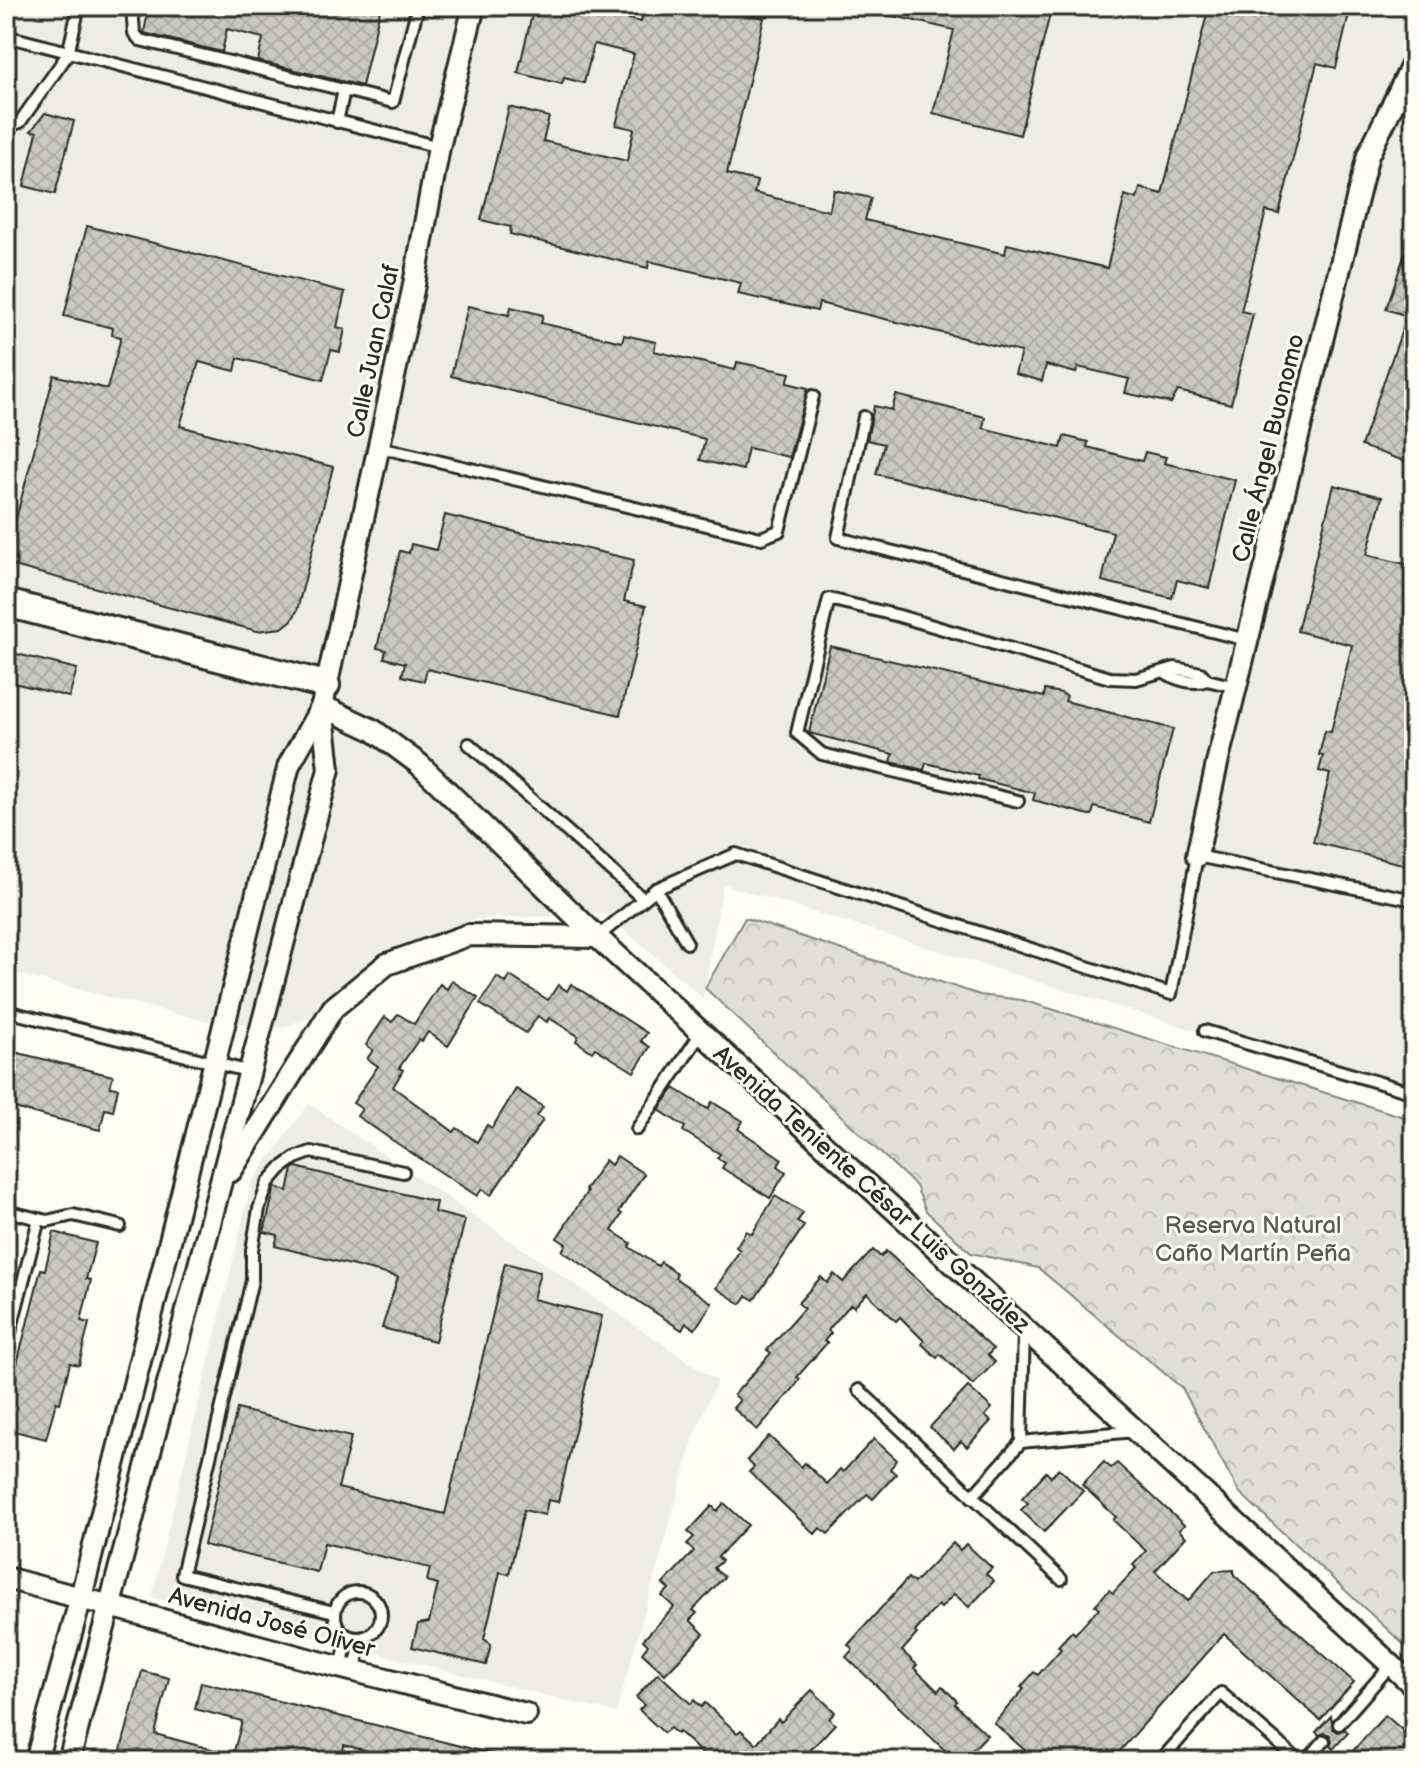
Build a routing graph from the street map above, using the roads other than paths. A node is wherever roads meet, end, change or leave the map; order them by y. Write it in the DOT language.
graph roads {
  1 [pos="79,6"];
  2 [pos="132,6"];
  3 [pos="418,6"];
  4 [pos="474,6"];
  5 [pos="6,36"];
  6 [pos="68,54"];
  7 [pos="1414,61"];
  8 [pos="344,90"];
  9 [pos="337,122"];
  10 [pos="6,127"];
  11 [pos="439,147"];
  12 [pos="813,396"];
  13 [pos="864,417"];
  14 [pos="379,447"];
  15 [pos="6,603"];
  16 [pos="1247,640"];
  17 [pos="1236,687"];
  18 [pos="324,696"];
  19 [pos="469,744"];
  20 [pos="1018,801"];
  21 [pos="1197,856"];
  22 [pos="656,889"];
  23 [pos="643,899"];
  24 [pos="1414,900"];
  25 [pos="597,937"];
  26 [pos="687,943"];
  27 [pos="6,1011"];
  28 [pos="1205,1031"];
  29 [pos="701,1033"];
  30 [pos="214,1063"];
  31 [pos="251,1072"];
  32 [pos="1414,1093"];
  33 [pos="637,1129"];
  34 [pos="403,1172"];
  35 [pos="221,1187"];
  36 [pos="6,1211"];
  37 [pos="39,1219"];
  38 [pos="120,1226"];
  39 [pos="1024,1328"];
  40 [pos="6,1348"];
  41 [pos="859,1390"];
  42 [pos="1136,1431"];
  43 [pos="1021,1442"];
  44 [pos="972,1497"];
  45 [pos="6,1578"];
  46 [pos="1061,1579"];
  47 [pos="81,1597"];
  48 [pos="111,1605"];
  49 [pos="334,1612"];
  50 [pos="348,1636"];
  51 [pos="362,1638"];
  52 [pos="1391,1665"];
  53 [pos="348,1670"];
  54 [pos="1414,1686"];
  55 [pos="526,1714"];
  56 [pos="1339,1724"];
  57 [pos="1324,1741"];
  58 [pos="36,1761"];
  59 [pos="69,1761"];
  60 [pos="1160,1761"];
  61 [pos="1299,1761"];
  62 [pos="1307,1761"];
  1 -- 6 [label="lane"];
  2 -- 8 [label="lane"];
  3 -- 8 [label="lane"];
  4 -- 11 [label="street, Calle Juan Calaf"];
  5 -- 6 [label="lane"];
  6 -- 9 [label="lane"];
  6 -- 10 [label="lane"];
  7 -- 16 [label="street, Calle Ángel Buonomo"];
  8 -- 9 [label="lane"];
  9 -- 11 [label="lane"];
  11 -- 14 [label="street, Calle Juan Calaf"];
  12 -- 14 [label="lane"];
  13 -- 16 [label="lane"];
  14 -- 18 [label="street, Calle Juan Calaf"];
  15 -- 18 [label="street, Avenida Teniente César Luis González"];
  16 -- 17 [label="street, Calle Ángel Buonomo"];
  17 -- 20 [label="lane"];
  17 -- 21 [label="street, Calle Ángel Buonomo"];
  18 -- 25 [label="street, Avenida Teniente César Luis González"];
  18 -- 30 [label="street"];
  18 -- 31 [label="street"];
  19 -- 23 [label="lane"];
  21 -- 22 [label="lane"];
  21 -- 24 [label="lane"];
  22 -- 23 [label="lane"];
  22 -- 26 [label="lane"];
  23 -- 25 [label="lane"];
  25 -- 29 [label="street, Avenida Teniente César Luis González"];
  25 -- 35 [label="street"];
  27 -- 30 [label="lane"];
  28 -- 32 [label="lane"];
  29 -- 33 [label="lane"];
  29 -- 39 [label="street, Avenida Teniente César Luis González"];
  30 -- 31 [label="lane"];
  30 -- 47 [label="street"];
  31 -- 35 [label="street"];
  34 -- 49 [label="lane"];
  35 -- 48 [label="street"];
  36 -- 37 [label="lane"];
  37 -- 38 [label="lane"];
  37 -- 40 [label="lane"];
  39 -- 42 [label="street, Avenida Teniente César Luis González"];
  39 -- 43 [label="lane"];
  41 -- 44 [label="lane"];
  42 -- 43 [label="lane"];
  42 -- 52 [label="street, Avenida Teniente César Luis González"];
  43 -- 44 [label="lane"];
  44 -- 46 [label="lane"];
  45 -- 47 [label="street, Avenida José Oliver"];
  47 -- 48 [label="street, Avenida José Oliver"];
  47 -- 58 [label="street"];
  48 -- 53 [label="street, Avenida José Oliver"];
  48 -- 59 [label="street"];
  49 -- 50 [label="lane"];
  49 -- 51 [label="lane"];
  50 -- 51 [label="lane"];
  50 -- 53 [label="lane"];
  51 -- 53 [label="lane"];
  52 -- 54 [label="street, Avenida Teniente César Luis González"];
  52 -- 56 [label="lane"];
  53 -- 55 [label="street, Avenida José Oliver"];
  57 -- 62 [label="lane"];
  60 -- 61 [label="lane"];
}
